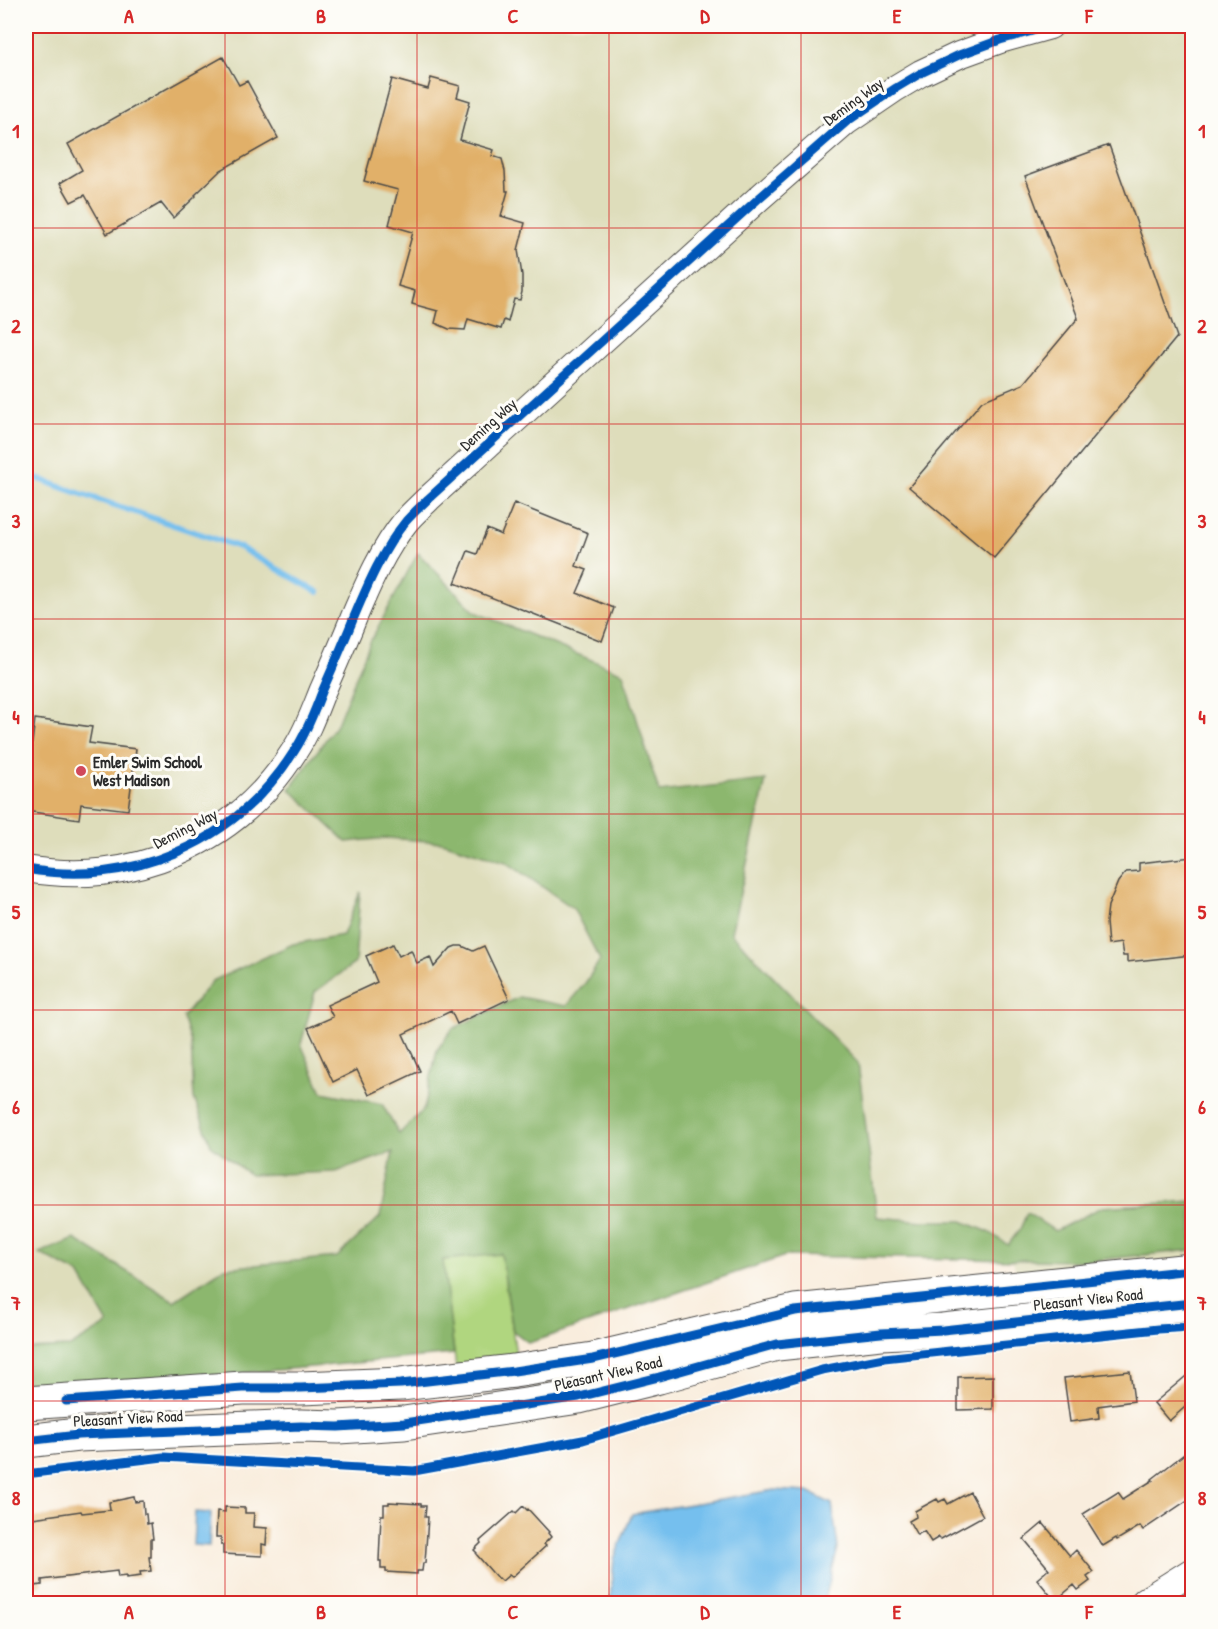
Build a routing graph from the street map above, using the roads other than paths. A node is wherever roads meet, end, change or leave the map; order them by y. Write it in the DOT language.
graph roads {
  1 [pos="1050,26"];
  2 [pos="26,869"];
  3 [pos="1192,1270"];
  4 [pos="1192,1303"];
  5 [pos="26,1403"];
  6 [pos="26,1441"];
  7 [pos="1192,1570"];
  8 [pos="1142,1604"];
  1 -- 2 [label="street, Deming Way"];
  3 -- 5 [label="main road, Pleasant View Road"];
  4 -- 6 [label="main road, Pleasant View Road"];
  7 -- 8 [label="street"];
}
